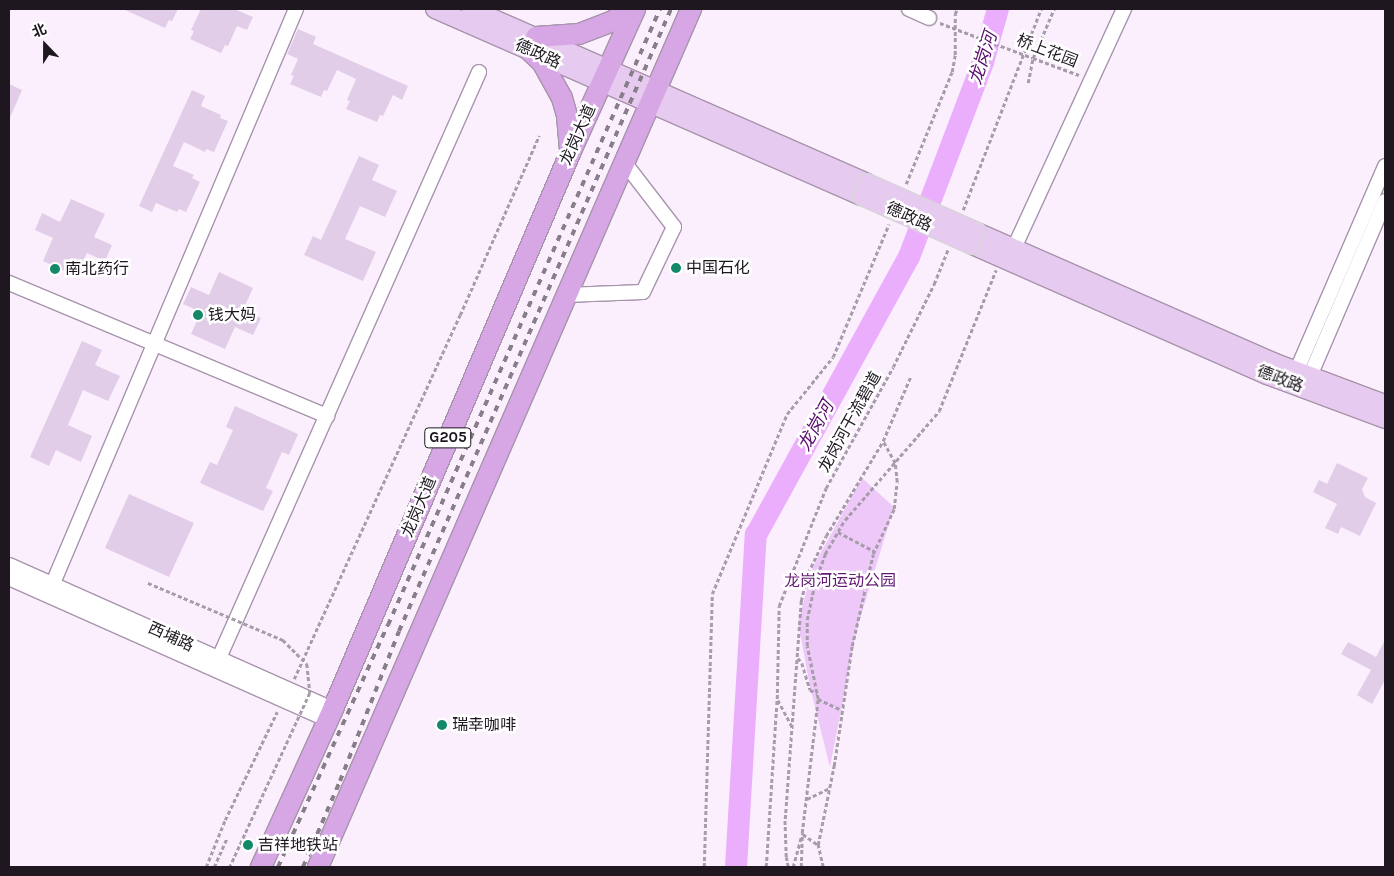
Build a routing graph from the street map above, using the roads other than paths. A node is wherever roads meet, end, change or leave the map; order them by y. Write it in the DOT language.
graph roads {
  1 [pos="296,9"];
  2 [pos="435,9"];
  3 [pos="471,9"];
  4 [pos="630,9"];
  5 [pos="635,9"];
  6 [pos="691,9"];
  7 [pos="909,9"];
  8 [pos="1124,9"];
  9 [pos="934,20"];
  10 [pos="532,44"];
  11 [pos="479,72"];
  12 [pos="604,76"];
  13 [pos="653,96"];
  14 [pos="571,151"];
  15 [pos="624,162"];
  16 [pos="1385,166"];
  17 [pos="1385,201"];
  18 [pos="1007,253"];
  19 [pos="9,283"];
  20 [pos="566,295"];
  21 [pos="154,344"];
  22 [pos="1301,380"];
  23 [pos="1385,404"];
  24 [pos="327,416"];
  25 [pos="1385,419"];
  26 [pos="9,565"];
  27 [pos="9,578"];
  28 [pos="50,590"];
  29 [pos="219,658"];
  30 [pos="286,695"];
  31 [pos="330,714"];
  32 [pos="261,867"];
  33 [pos="318,867"];
  1 -- 21 [label="street"];
  2 -- 10 [label="main road, 德政路"];
  3 -- 10 [label="main road, 德政路"];
  4 -- 10 [label="highway"];
  5 -- 12 [label="highway, 龙岗大道 / G205"];
  6 -- 13 [label="highway"];
  7 -- 9 [label="street"];
  8 -- 18 [label="street"];
  10 -- 12 [label="main road, 德政路"];
  10 -- 14 [label="highway"];
  11 -- 24 [label="street"];
  12 -- 13 [label="main road, 德政路"];
  12 -- 14 [label="highway, 龙岗大道 / G205"];
  13 -- 15 [label="highway"];
  13 -- 18 [label="main road, 德政路, bridge"];
  14 -- 31 [label="highway, 龙岗大道 / G205"];
  15 -- 20 [label="highway"];
  15 -- 20 [label="street"];
  16 -- 22 [label="street"];
  17 -- 22 [label="street"];
  18 -- 22 [label="main road, 德政路"];
  19 -- 21 [label="street"];
  20 -- 33 [label="highway"];
  21 -- 24 [label="street"];
  21 -- 28 [label="street"];
  22 -- 23 [label="main road, 德政路"];
  22 -- 25 [label="main road, 德政路"];
  24 -- 29 [label="street"];
  26 -- 28 [label="street, 西埔路"];
  27 -- 28 [label="street, 西埔路"];
  28 -- 29 [label="street, 西埔路"];
  28 -- 30 [label="street, 西埔路"];
  29 -- 30 [label="street, 西埔路"];
  30 -- 31 [label="street, 西埔路"];
  31 -- 32 [label="highway, 龙岗大道 / G205"];
}
